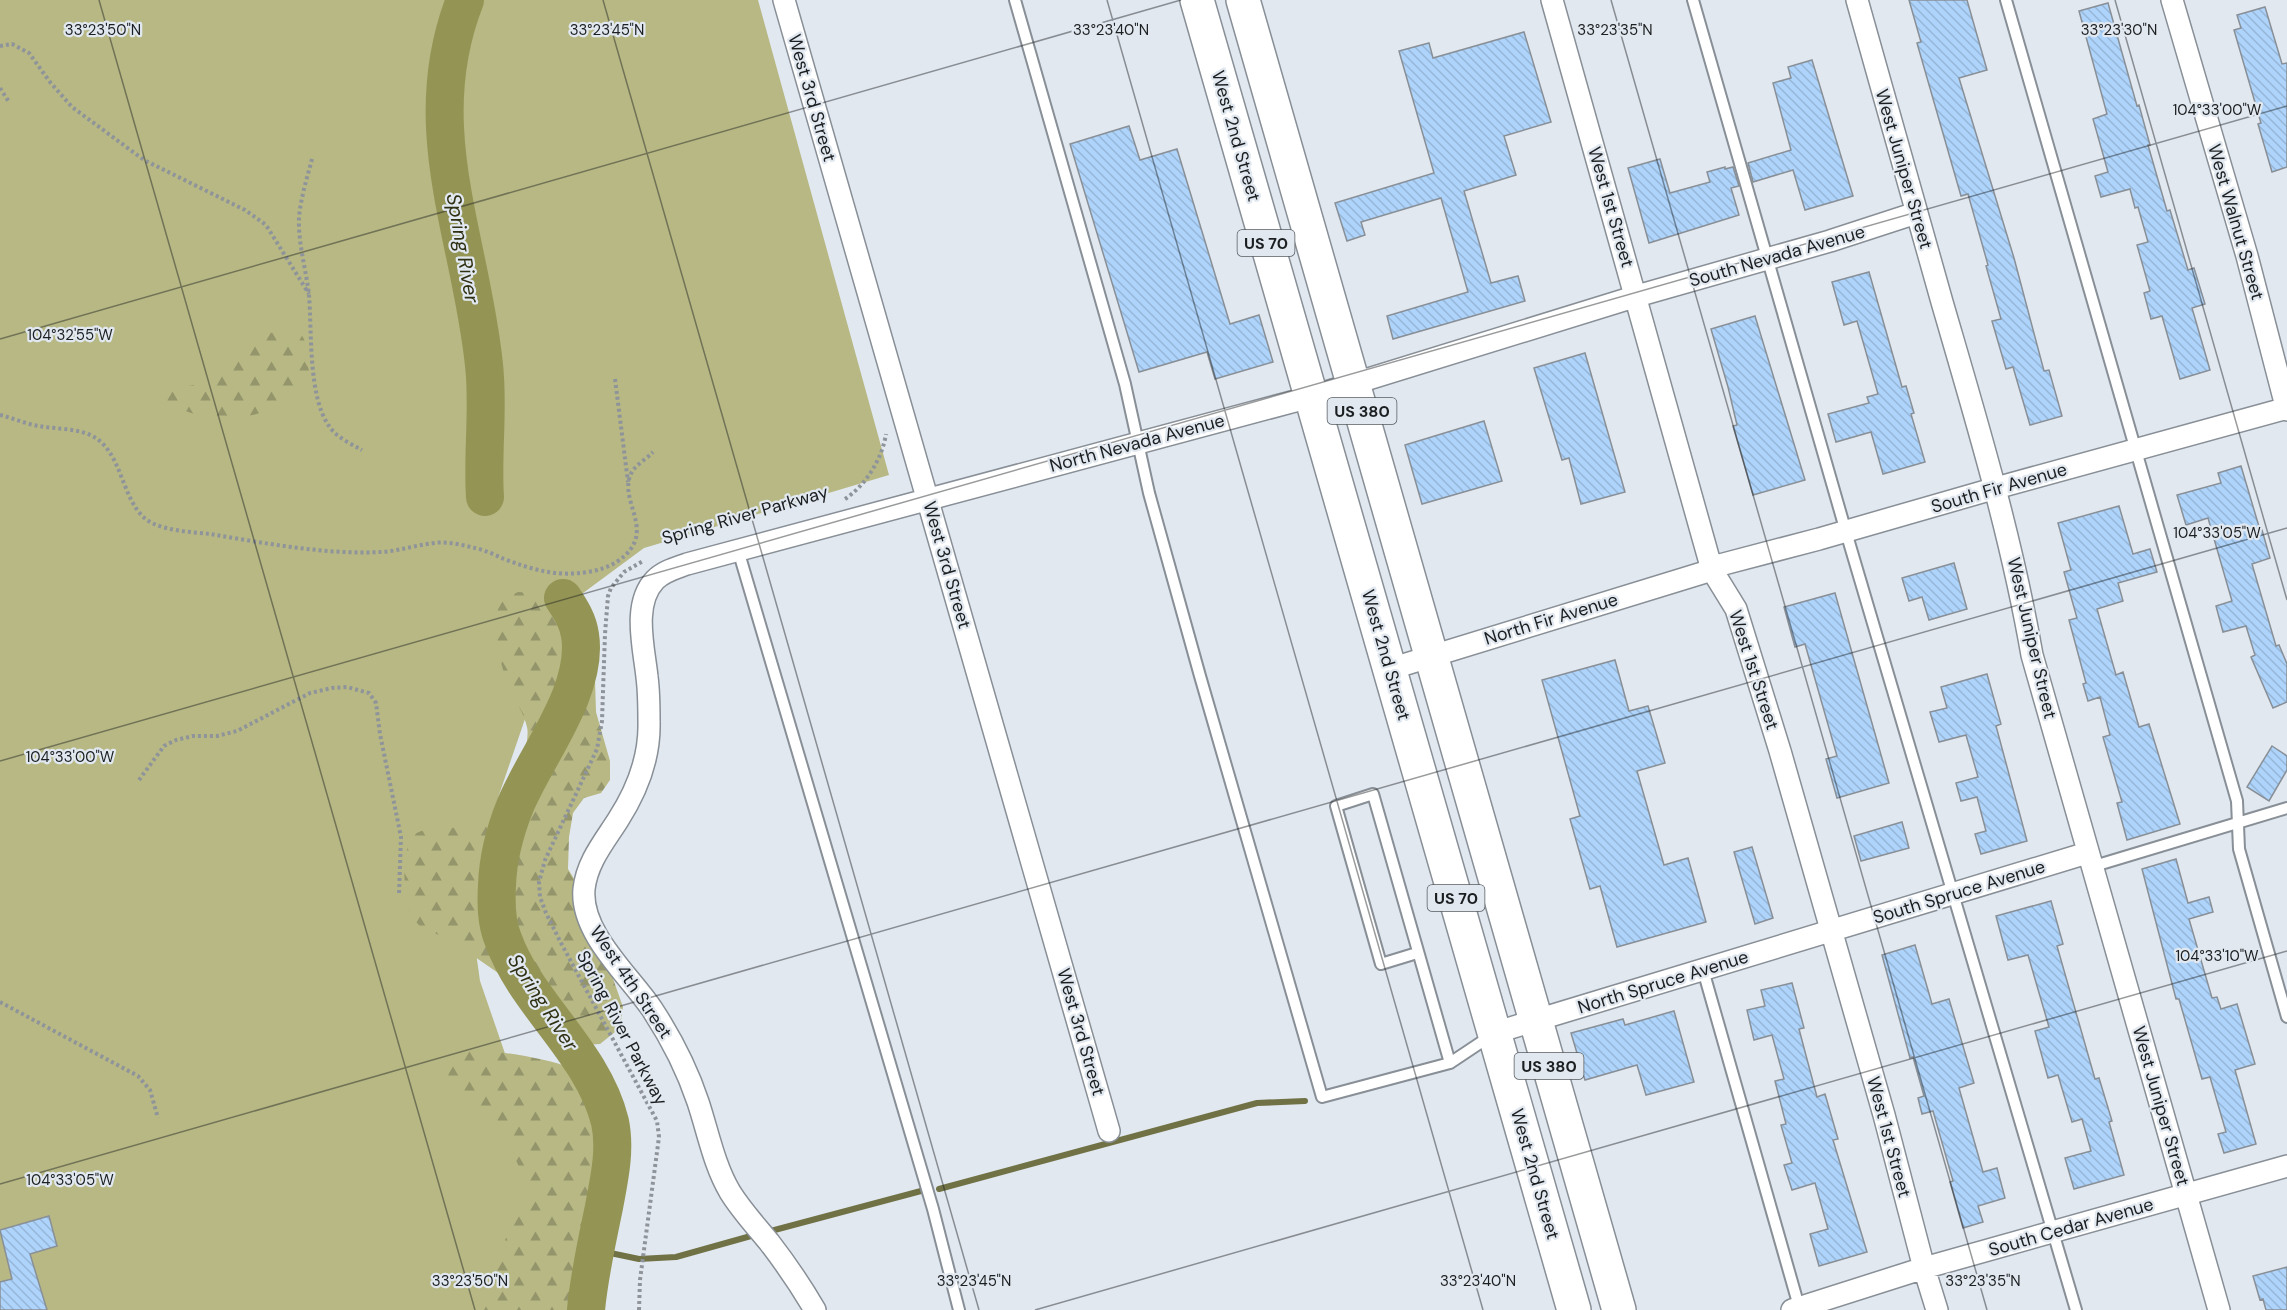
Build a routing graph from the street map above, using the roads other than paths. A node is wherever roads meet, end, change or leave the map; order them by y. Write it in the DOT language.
graph roads {
  1 [pos="784,0"];
  2 [pos="1015,0"];
  3 [pos="1197,0"];
  4 [pos="1243,0"];
  5 [pos="1552,0"];
  6 [pos="1693,0"];
  7 [pos="1857,0"];
  8 [pos="2006,0"];
  9 [pos="2172,0"];
  10 [pos="1916,213"];
  11 [pos="1767,259"];
  12 [pos="1637,296"];
  13 [pos="1354,384"];
  14 [pos="1311,396"];
  15 [pos="2287,409"];
  16 [pos="1138,443"];
  17 [pos="2136,450"];
  18 [pos="1996,488"];
  19 [pos="928,499"];
  20 [pos="1846,532"];
  21 [pos="738,550"];
  22 [pos="1712,570"];
  23 [pos="646,595"];
  24 [pos="1432,656"];
  25 [pos="1390,669"];
  26 [pos="2287,808"];
  27 [pos="2238,822"];
  28 [pos="2089,860"];
  29 [pos="1952,894"];
  30 [pos="1831,931"];
  31 [pos="1417,953"];
  32 [pos="1703,970"];
  33 [pos="2287,1017"];
  34 [pos="1536,1021"];
  35 [pos="1494,1033"];
  36 [pos="1450,1063"];
  37 [pos="1109,1131"];
  38 [pos="2287,1167"];
  39 [pos="2186,1193"];
  40 [pos="2054,1232"];
  41 [pos="1924,1268"];
  42 [pos="1797,1309"];
  43 [pos="814,1310"];
  44 [pos="959,1310"];
  45 [pos="1574,1310"];
  46 [pos="1618,1310"];
  47 [pos="1937,1310"];
  48 [pos="2076,1310"];
  49 [pos="2219,1310"];
  1 -- 19 [label="street, West 3rd Street"];
  2 -- 16 [label="lane"];
  3 -- 14 [label="main road, West 2nd Street / US 70"];
  4 -- 13 [label="main road, US 380"];
  5 -- 12 [label="street, West 1st Street"];
  6 -- 11 [label="lane"];
  7 -- 10 [label="street, West Juniper Street"];
  8 -- 17 [label="lane"];
  9 -- 15 [label="street, West Walnut Street"];
  10 -- 11 [label="street, South Nevada Avenue"];
  10 -- 18 [label="street, West Juniper Street"];
  11 -- 12 [label="street, South Nevada Avenue"];
  11 -- 20 [label="lane"];
  12 -- 13 [label="street, North Nevada Avenue"];
  12 -- 22 [label="street, West 1st Street"];
  13 -- 14 [label="street, North Nevada Avenue"];
  13 -- 24 [label="main road, US 380"];
  14 -- 16 [label="street, North Nevada Avenue"];
  14 -- 25 [label="main road, West 2nd Street / US 70"];
  15 -- 17 [label="street, South Fir Avenue"];
  16 -- 19 [label="street, North Nevada Avenue"];
  16 -- 36 [label="lane"];
  17 -- 18 [label="street, South Fir Avenue"];
  17 -- 27 [label="lane"];
  18 -- 20 [label="street, South Fir Avenue"];
  18 -- 28 [label="street, West Juniper Street"];
  19 -- 21 [label="street, North Nevada Avenue"];
  19 -- 37 [label="street, West 3rd Street"];
  20 -- 22 [label="street, South Fir Avenue"];
  20 -- 29 [label="lane"];
  21 -- 23 [label="street, North Nevada Avenue"];
  21 -- 44 [label="lane"];
  22 -- 24 [label="street, North Fir Avenue"];
  22 -- 30 [label="street, West 1st Street"];
  23 -- 43 [label="street, West 4th Street"];
  24 -- 25 [label="street, North Fir Avenue"];
  24 -- 34 [label="main road, US 380"];
  25 -- 35 [label="main road, West 2nd Street / US 70"];
  26 -- 27 [label="lane"];
  27 -- 28 [label="lane"];
  27 -- 33 [label="lane"];
  28 -- 29 [label="street, South Spruce Avenue"];
  28 -- 39 [label="street, West Juniper Street"];
  29 -- 30 [label="street, South Spruce Avenue"];
  29 -- 40 [label="lane"];
  30 -- 32 [label="street, North Spruce Avenue"];
  30 -- 41 [label="street, West 1st Street"];
  31 -- 31 [label="lane"];
  31 -- 36 [label="lane"];
  32 -- 34 [label="street, North Spruce Avenue"];
  32 -- 42 [label="lane"];
  34 -- 35 [label="street, North Spruce Avenue"];
  34 -- 46 [label="main road, US 380"];
  35 -- 36 [label="lane"];
  35 -- 45 [label="main road, West 2nd Street / US 70"];
  38 -- 39 [label="street, South Cedar Avenue"];
  39 -- 40 [label="street, South Cedar Avenue"];
  39 -- 49 [label="street, West Juniper Street"];
  40 -- 41 [label="street, South Cedar Avenue"];
  40 -- 48 [label="lane"];
  41 -- 42 [label="street, South Cedar Avenue"];
  41 -- 47 [label="street, West 1st Street"];
}
